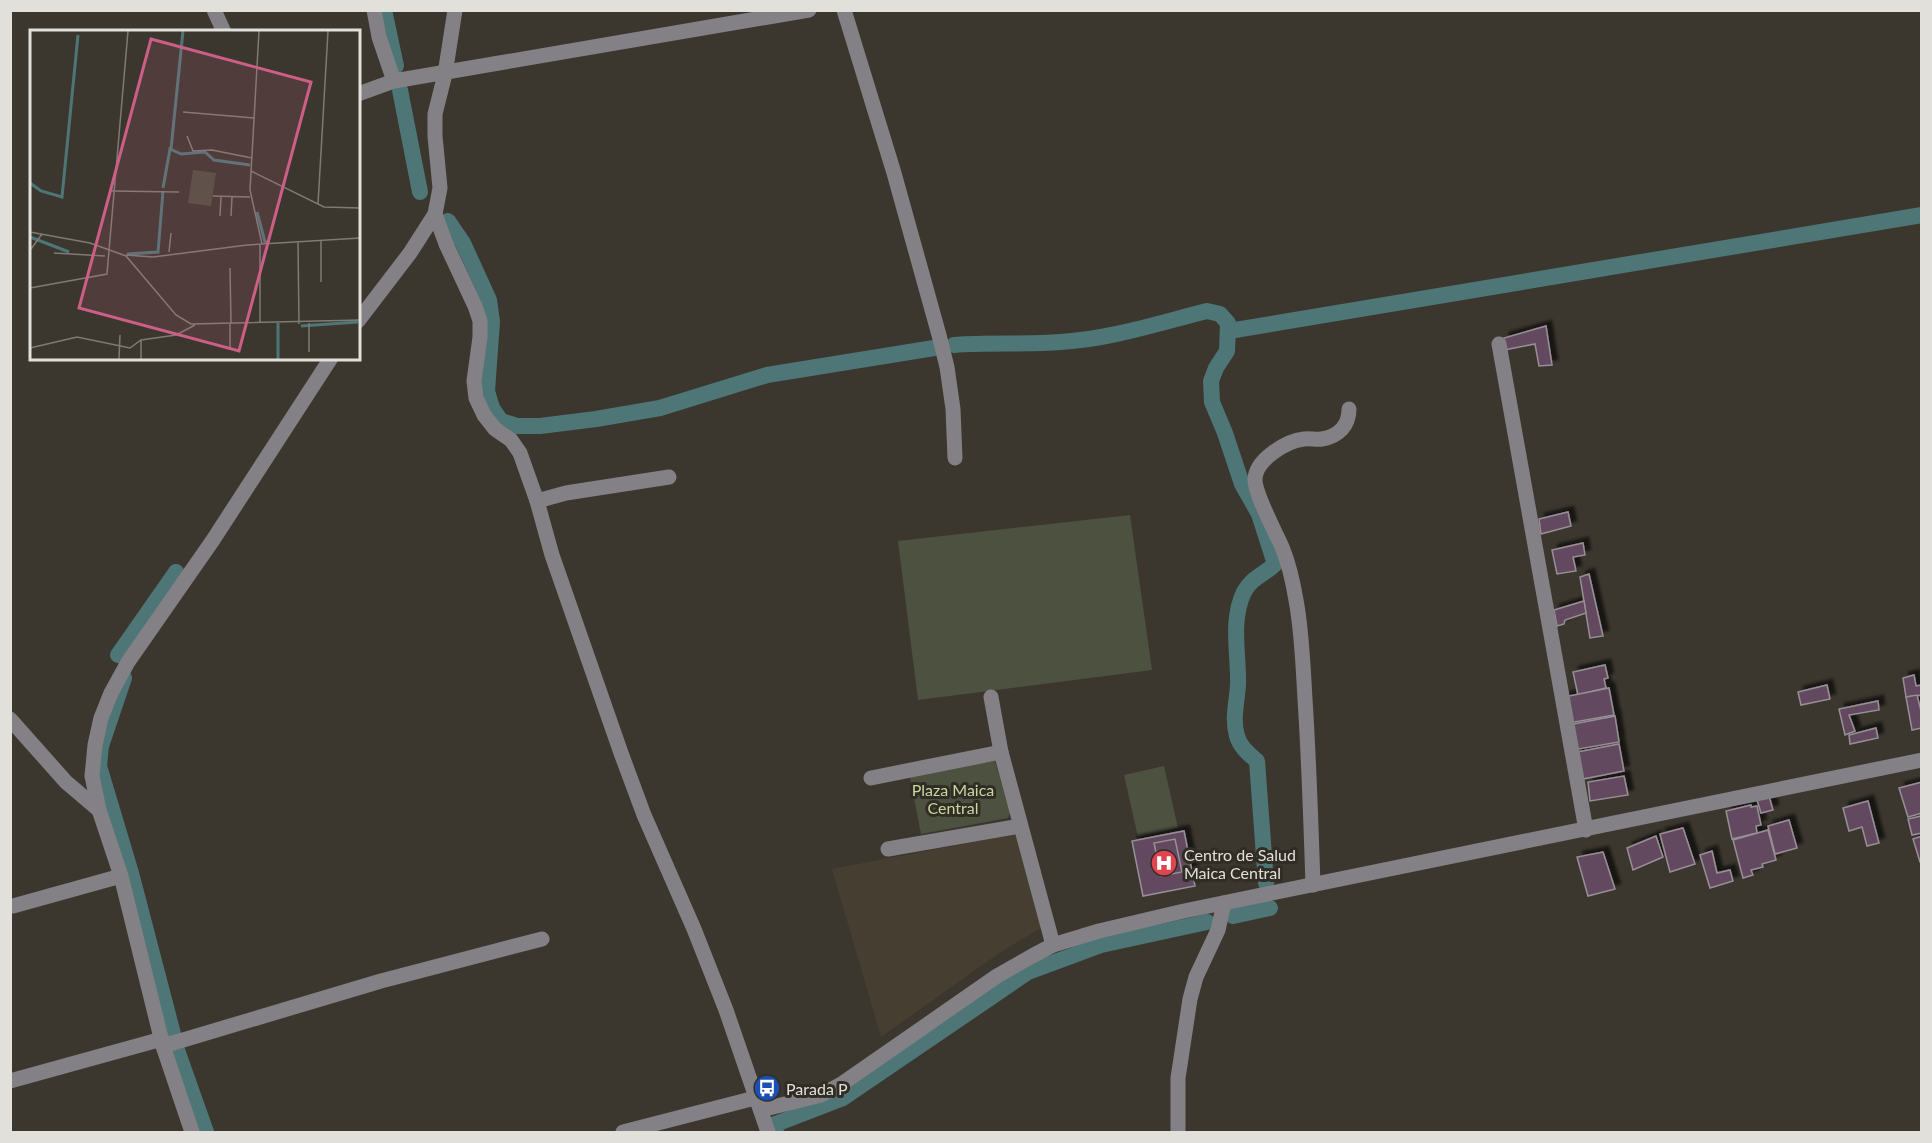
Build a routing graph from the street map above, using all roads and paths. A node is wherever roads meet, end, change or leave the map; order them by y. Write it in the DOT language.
graph roads {
  1 [pos="214,10"];
  2 [pos="374,10"];
  3 [pos="455,10"];
  4 [pos="809,10"];
  5 [pos="843,10"];
  6 [pos="223,30"];
  7 [pos="445,74"];
  8 [pos="394,81"];
  9 [pos="360,93"];
  10 [pos="435,214"];
  11 [pos="360,318"];
  12 [pos="1498,344"];
  13 [pos="330,360"];
  14 [pos="1349,409"];
  15 [pos="955,458"];
  16 [pos="669,477"];
  17 [pos="537,501"];
  18 [pos="991,697"];
  19 [pos="10,719"];
  20 [pos="1001,752"];
  21 [pos="1922,760"];
  22 [pos="872,778"];
  23 [pos="99,810"];
  24 [pos="1020,826"];
  25 [pos="1586,830"];
  26 [pos="888,849"];
  27 [pos="121,876"];
  28 [pos="1313,885"];
  29 [pos="1224,903"];
  30 [pos="12,906"];
  31 [pos="542,939"];
  32 [pos="1053,945"];
  33 [pos="163,1042"];
  34 [pos="10,1081"];
  35 [pos="758,1104"];
  36 [pos="192,1132"];
  37 [pos="623,1132"];
  38 [pos="768,1132"];
  39 [pos="1178,1132"];
  1 -- 6 [label="street"];
  2 -- 8 [label="street"];
  3 -- 7 [label="street"];
  4 -- 7 [label="street"];
  5 -- 15 [label="street"];
  7 -- 8 [label="street"];
  7 -- 10 [label="street"];
  8 -- 9 [label="street"];
  10 -- 11 [label="street"];
  10 -- 17 [label="street"];
  12 -- 25 [label="street"];
  13 -- 23 [label="street"];
  14 -- 28 [label="street"];
  16 -- 17 [label="street"];
  17 -- 35 [label="street"];
  18 -- 20 [label="street"];
  19 -- 23 [label="street"];
  20 -- 22 [label="street"];
  20 -- 24 [label="street"];
  21 -- 25 [label="street"];
  23 -- 27 [label="street"];
  24 -- 26 [label="street"];
  24 -- 32 [label="street"];
  25 -- 28 [label="street"];
  27 -- 30 [label="street"];
  27 -- 33 [label="street"];
  28 -- 29 [label="street"];
  29 -- 32 [label="street"];
  29 -- 39 [label="street"];
  31 -- 33 [label="street"];
  32 -- 35 [label="street"];
  33 -- 34 [label="street"];
  33 -- 36 [label="street"];
  35 -- 37 [label="street"];
  35 -- 38 [label="street"];
}
